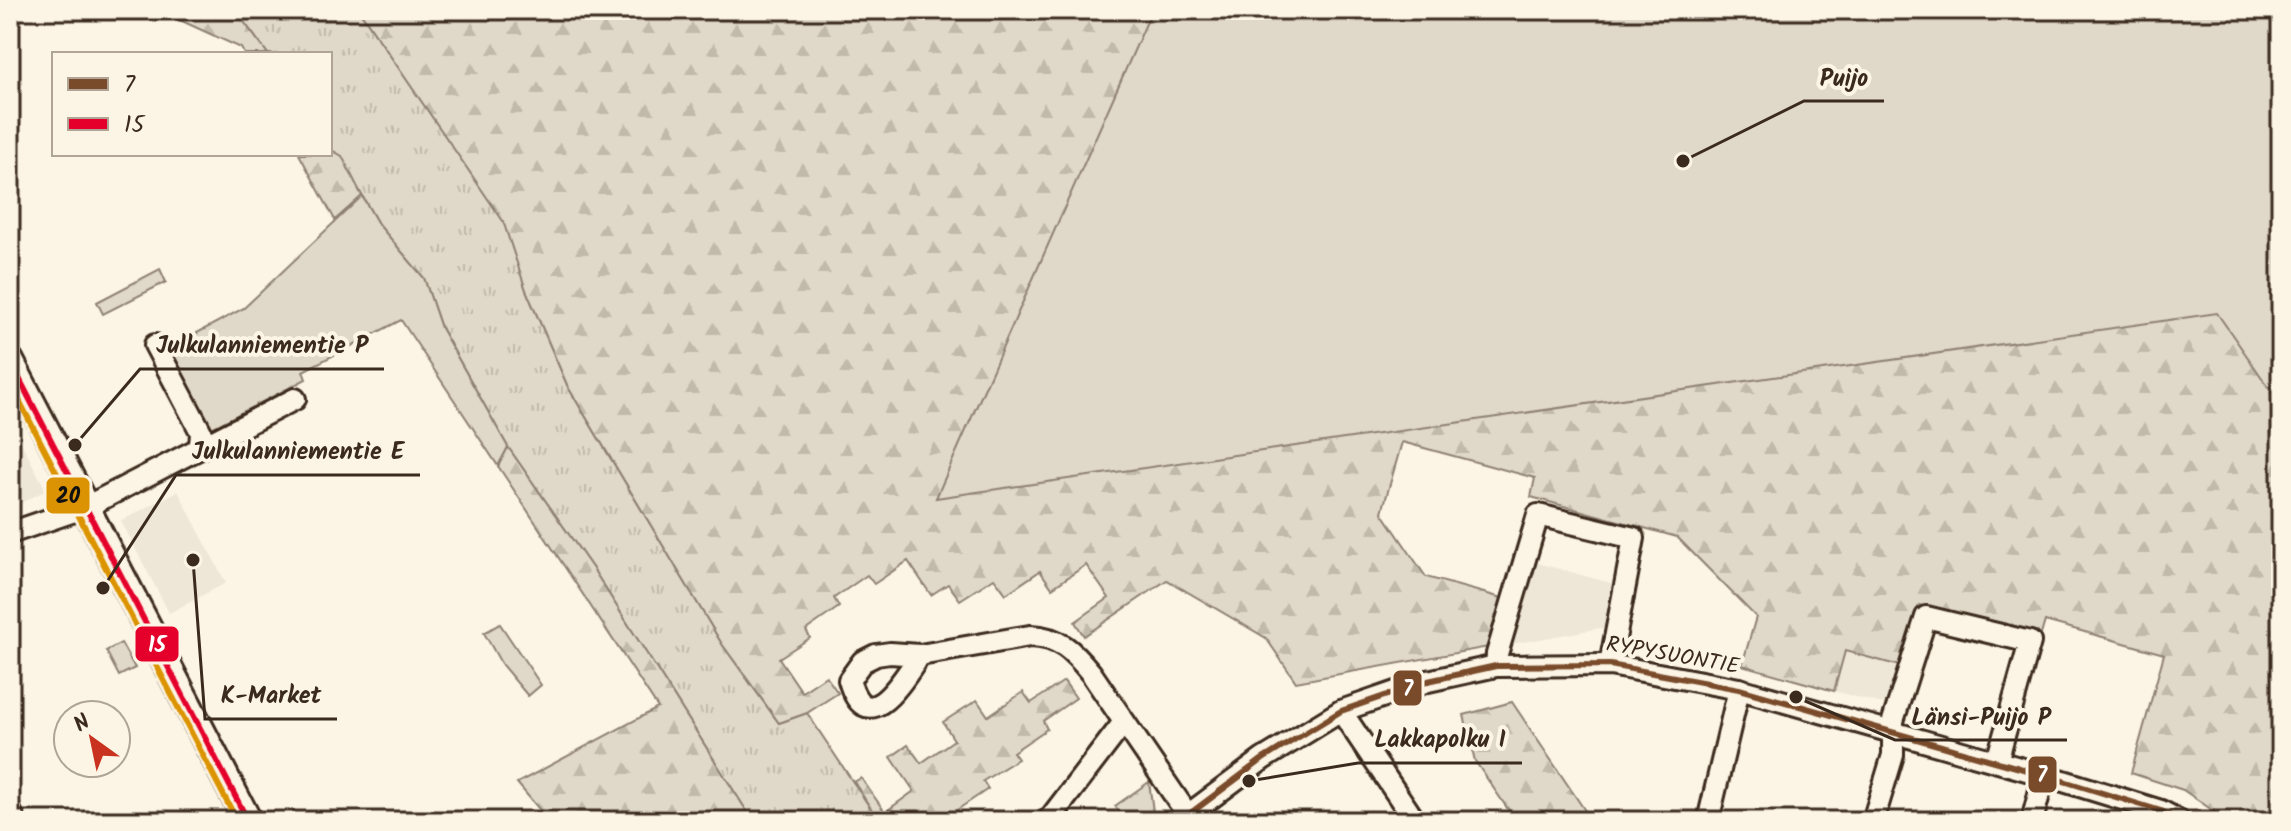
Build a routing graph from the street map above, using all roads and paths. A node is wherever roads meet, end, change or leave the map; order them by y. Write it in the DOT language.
graph roads {
  1 [pos="155,345"];
  2 [pos="10,361"];
  3 [pos="295,399"];
  4 [pos="200,448"];
  5 [pos="86,507"];
  6 [pos="10,533"];
  7 [pos="920,655"];
  8 [pos="1610,665"];
  9 [pos="1496,666"];
  10 [pos="1739,689"];
  11 [pos="1341,711"];
  12 [pos="1124,722"];
  13 [pos="1893,733"];
  14 [pos="1997,761"];
  15 [pos="2044,775"];
  16 [pos="10,811"];
  17 [pos="1186,819"];
  18 [pos="15,821"];
  19 [pos="248,821"];
  20 [pos="1048,821"];
  21 [pos="1415,821"];
  22 [pos="1708,821"];
  23 [pos="1873,821"];
  24 [pos="2032,821"];
  25 [pos="2180,821"];
  1 -- 4 [label="street"];
  2 -- 5 [label="main road"];
  3 -- 4 [label="street"];
  4 -- 5 [label="street"];
  5 -- 6 [label="street"];
  5 -- 19 [label="main road"];
  7 -- 12 [label="street"];
  8 -- 9 [label="street, RYPYSUONTIE"];
  8 -- 9 [label="street"];
  8 -- 10 [label="street, RYPYSUONTIE"];
  9 -- 11 [label="street, RYPYSUONTIE"];
  10 -- 13 [label="street, RYPYSUONTIE"];
  10 -- 22 [label="street"];
  11 -- 17 [label="street, RYPYSUONTIE"];
  11 -- 21 [label="street"];
  12 -- 17 [label="street"];
  12 -- 20 [label="street"];
  13 -- 14 [label="street, RYPYSUONTIE"];
  13 -- 14 [label="street"];
  13 -- 23 [label="street"];
  14 -- 15 [label="street, RYPYSUONTIE"];
  15 -- 24 [label="street"];
  15 -- 25 [label="street, RYPYSUONTIE"];
  16 -- 18 [label="street"];
}
